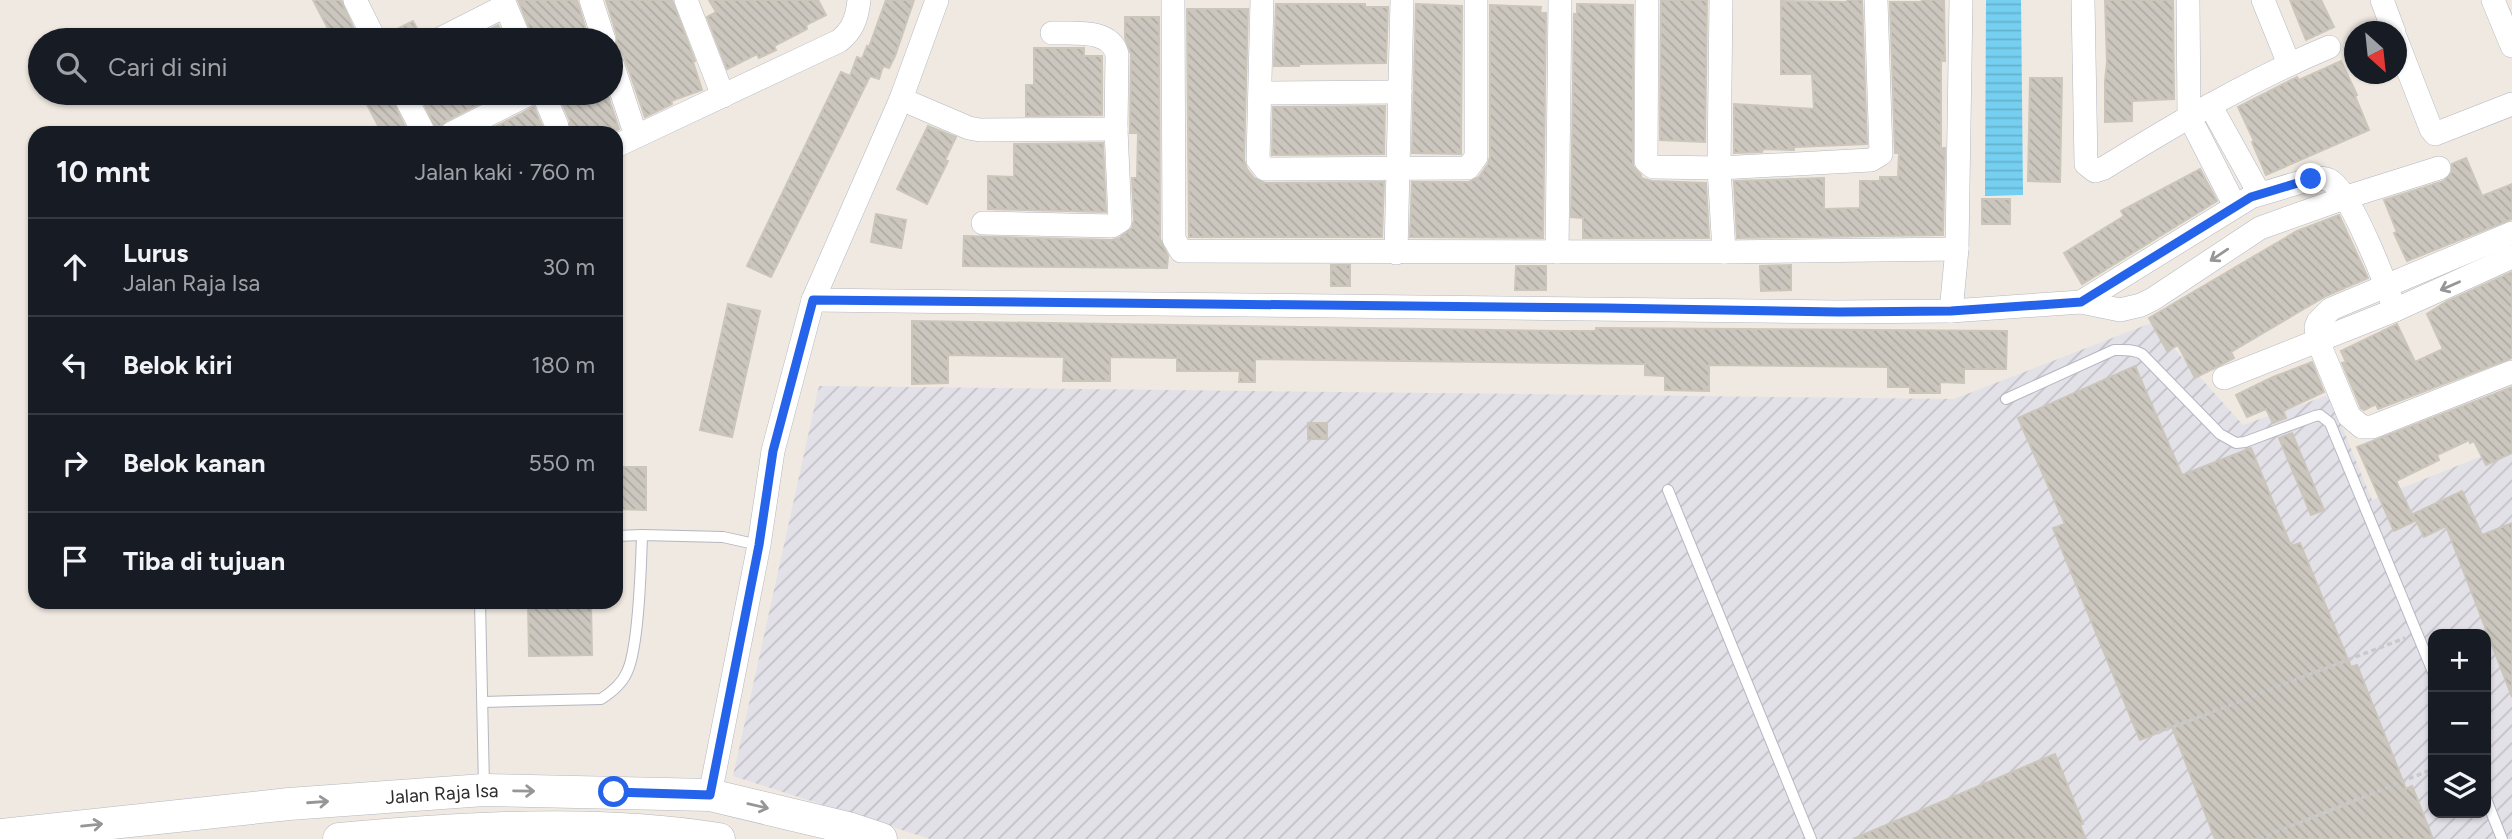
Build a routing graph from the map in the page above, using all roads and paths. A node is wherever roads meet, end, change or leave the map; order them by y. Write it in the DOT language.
graph roads {
  1 [pos="355,0"];
  2 [pos="591,0"];
  3 [pos="859,0"];
  4 [pos="937,0"];
  5 [pos="1173,0"];
  6 [pos="1262,0"];
  7 [pos="1402,0"];
  8 [pos="1476,0"];
  9 [pos="1560,0"];
  10 [pos="1647,0"];
  11 [pos="1721,0"];
  12 [pos="1876,0"];
  13 [pos="1961,0"];
  14 [pos="2083,0"];
  15 [pos="2188,0"];
  16 [pos="2263,0"];
  17 [pos="2493,0"];
  18 [pos="689,1"];
  19 [pos="2388,2"];
  20 [pos="504,3"];
  21 [pos="2392,21"];
  22 [pos="369,28"];
  23 [pos="459,28"];
  24 [pos="515,28"];
  25 [pos="600,28"];
  26 [pos="1052,33"];
  27 [pos="2329,47"];
  28 [pos="2512,47"];
  29 [pos="2289,64"];
  30 [pos="2407,67"];
  31 [pos="1400,92"];
  32 [pos="1261,93"];
  33 [pos="723,96"];
  34 [pos="901,99"];
  35 [pos="2512,104"];
  36 [pos="409,105"];
  37 [pos="507,105"];
  38 [pos="548,105"];
  39 [pos="619,105"];
  40 [pos="2210,105"];
  41 [pos="2189,116"];
  42 [pos="420,126"];
  43 [pos="466,126"];
  44 [pos="557,126"];
  45 [pos="1116,129"];
  46 [pos="626,141"];
  47 [pos="1718,168"];
  48 [pos="2439,168"];
  49 [pos="1399,170"];
  50 [pos="2355,195"];
  51 [pos="2246,200"];
  52 [pos="983,223"];
  53 [pos="2260,228"];
  54 [pos="2512,233"];
  55 [pos="1957,250"];
  56 [pos="1557,252"];
  57 [pos="1724,252"];
  58 [pos="1396,253"];
  59 [pos="2512,257"];
  60 [pos="2394,283"];
  61 [pos="813,300"];
  62 [pos="2081,302"];
  63 [pos="2403,306"];
  64 [pos="1951,311"];
  65 [pos="2318,341"];
  66 [pos="2512,372"];
  67 [pos="2224,378"];
  68 [pos="2006,399"];
  69 [pos="1668,490"];
  70 [pos="642,535"];
  71 [pos="623,536"];
  72 [pos="759,545"];
  73 [pos="481,609"];
  74 [pos="2417,633"];
  75 [pos="2428,660"];
  76 [pos="483,702"];
  77 [pos="2157,733"];
  78 [pos="2428,771"];
  79 [pos="484,790"];
  80 [pos="569,791"];
  81 [pos="710,795"];
  82 [pos="2491,812"];
  83 [pos="568,832"];
  84 [pos="0,835"];
  85 [pos="339,839"];
  86 [pos="719,839"];
  87 [pos="881,839"];
  88 [pos="1811,839"];
  89 [pos="2259,839"];
  90 [pos="2502,839"];
  1 -- 22 [label="street"];
  2 -- 25 [label="street"];
  3 -- 33 [label="street"];
  4 -- 34 [label="street"];
  5 -- 58 [label="street"];
  6 -- 32 [label="street"];
  7 -- 31 [label="street"];
  8 -- 49 [label="street"];
  9 -- 56 [label="street"];
  10 -- 47 [label="street"];
  11 -- 47 [label="street"];
  12 -- 47 [label="street"];
  13 -- 55 [label="street"];
  14 -- 41 [label="street"];
  15 -- 41 [label="street"];
  16 -- 29 [label="street"];
  17 -- 28 [label="street"];
  18 -- 33 [label="street"];
  19 -- 21 [label="street"];
  20 -- 23 [label="street"];
  20 -- 24 [label="street"];
  26 -- 45 [label="street"];
  27 -- 29 [label="street"];
  29 -- 40 [label="street"];
  30 -- 35 [label="street"];
  31 -- 32 [label="street"];
  31 -- 49 [label="street"];
  32 -- 49 [label="street"];
  33 -- 46 [label="street"];
  34 -- 45 [label="street"];
  34 -- 61 [label="street"];
  36 -- 42 [label="street"];
  37 -- 43 [label="street"];
  38 -- 44 [label="street"];
  39 -- 46 [label="street"];
  40 -- 41 [label="street"];
  40 -- 51 [label="street"];
  41 -- 51 [label="street"];
  45 -- 52 [label="street"];
  47 -- 57 [label="street"];
  48 -- 50 [label="street"];
  49 -- 58 [label="street"];
  50 -- 51 [label="street"];
  50 -- 53 [label="street"];
  50 -- 60 [label="street"];
  51 -- 53 [label="street"];
  51 -- 62 [label="street"];
  53 -- 62 [label="street, one-way"];
  54 -- 60 [label="street"];
  55 -- 57 [label="street"];
  55 -- 64 [label="street"];
  56 -- 57 [label="street"];
  56 -- 58 [label="street"];
  59 -- 63 [label="street, one-way"];
  60 -- 63 [label="street"];
  60 -- 65 [label="street"];
  61 -- 64 [label="street"];
  61 -- 72 [label="street"];
  62 -- 64 [label="street"];
  63 -- 65 [label="street"];
  65 -- 66 [label="street"];
  65 -- 67 [label="street"];
  68 -- 74 [label="lane"];
  69 -- 88 [label="lane"];
  70 -- 71 [label="lane"];
  70 -- 72 [label="lane"];
  70 -- 76 [label="lane"];
  72 -- 81 [label="street"];
  73 -- 76 [label="lane"];
  74 -- 75 [label="lane"];
  74 -- 77 [label="path"];
  76 -- 79 [label="lane"];
  78 -- 89 [label="path"];
  79 -- 80 [label="main road, Jalan Raja Isa, one-way"];
  84 -- 79 [label="main road, Jalan Raja Isa, one-way"];
  80 -- 81 [label="main road, Jalan Raja Isa"];
  80 -- 83 [label="main road"];
  81 -- 87 [label="main road, Jalan Raja Isa, one-way"];
  82 -- 90 [label="lane"];
  83 -- 85 [label="main road, Jalan Raja Isa"];
  83 -- 86 [label="main road, Jalan Raja Isa"];
}
